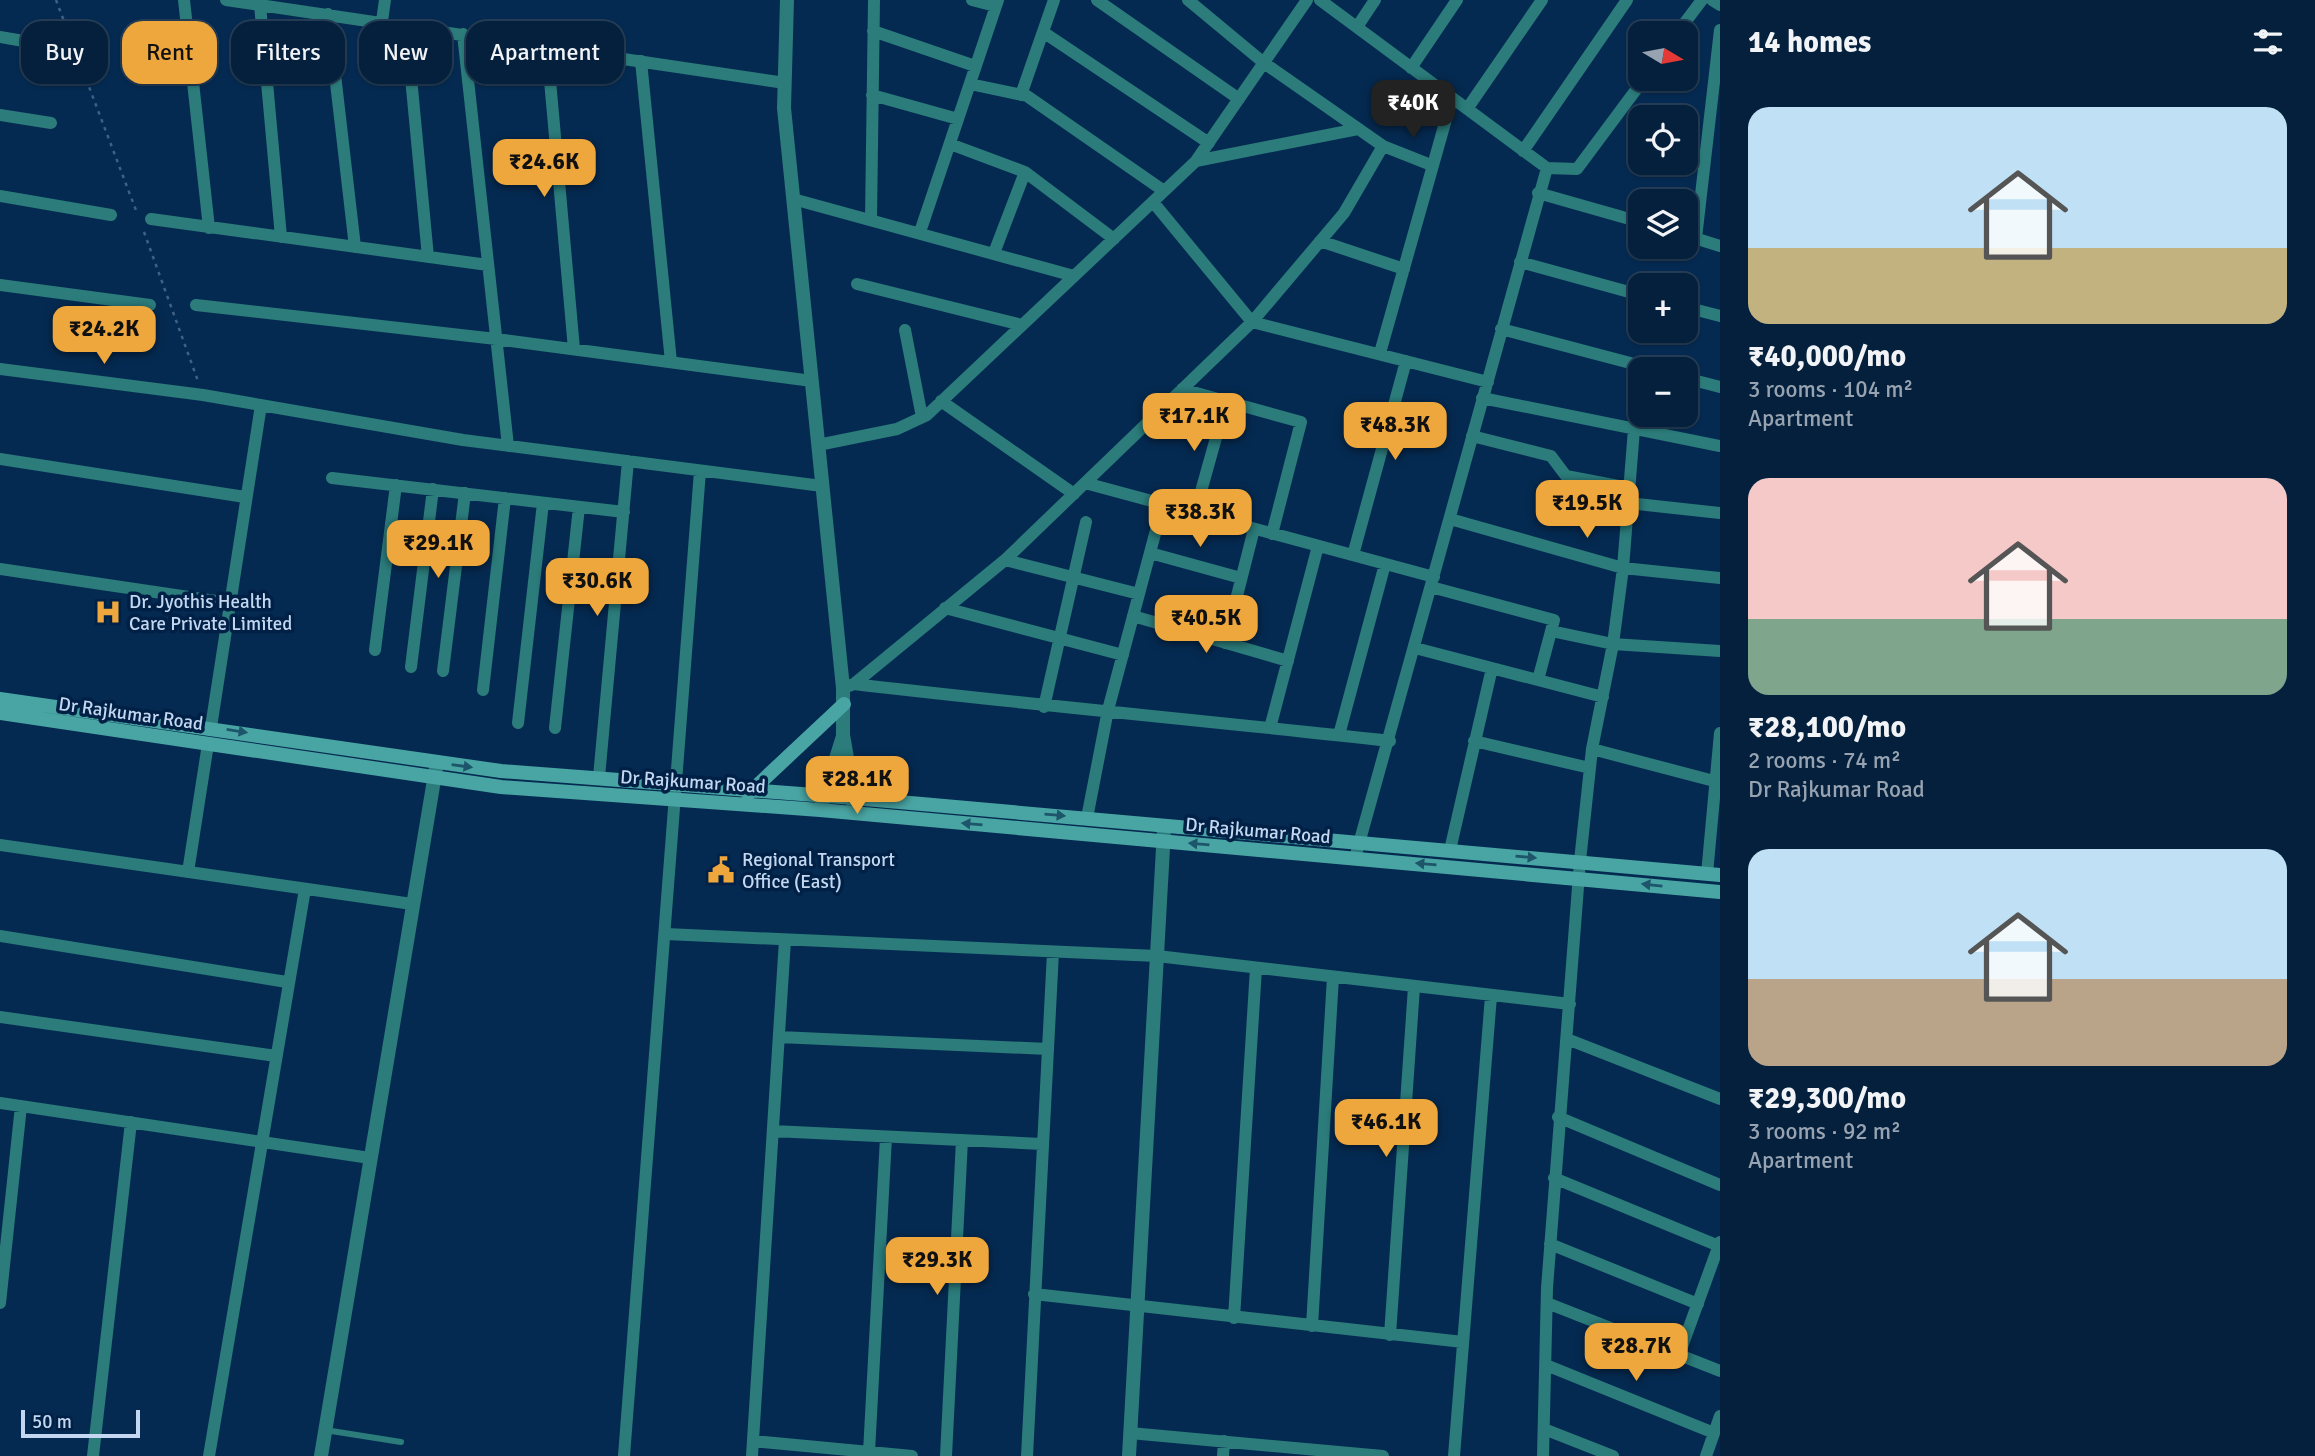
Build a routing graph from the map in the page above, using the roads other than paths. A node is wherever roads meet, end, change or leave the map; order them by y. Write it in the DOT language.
graph roads {
  1 [pos="184,0"];
  2 [pos="226,0"];
  3 [pos="385,0"];
  4 [pos="787,0"];
  5 [pos="874,0"];
  6 [pos="972,0"];
  7 [pos="1054,0"];
  8 [pos="1097,0"];
  9 [pos="1188,0"];
  10 [pos="1307,0"];
  11 [pos="1320,0"];
  12 [pos="1375,0"];
  13 [pos="1457,0"];
  14 [pos="1542,0"];
  15 [pos="1627,0"];
  16 [pos="1702,0"];
  17 [pos="1712,0"];
  18 [pos="996,3"];
  19 [pos="269,4"];
  20 [pos="1720,5"];
  21 [pos="328,14"];
  22 [pos="375,21"];
  23 [pos="382,21"];
  24 [pos="1686,21"];
  25 [pos="1357,27"];
  26 [pos="1720,30"];
  27 [pos="873,31"];
  28 [pos="452,32"];
  29 [pos="1043,32"];
  30 [pos="463,34"];
  31 [pos="466,34"];
  32 [pos="0,37"];
  33 [pos="21,41"];
  34 [pos="624,58"];
  35 [pos="641,61"];
  36 [pos="1264,63"];
  37 [pos="975,66"];
  38 [pos="1411,68"];
  39 [pos="785,83"];
  40 [pos="412,84"];
  41 [pos="550,84"];
  42 [pos="970,84"];
  43 [pos="1635,91"];
  44 [pos="872,95"];
  45 [pos="1021,95"];
  46 [pos="1452,98"];
  47 [pos="1239,99"];
  48 [pos="1467,109"];
  49 [pos="0,115"];
  50 [pos="958,119"];
  51 [pos="51,123"];
  52 [pos="1358,129"];
  53 [pos="1209,143"];
  54 [pos="950,144"];
  55 [pos="1383,146"];
  56 [pos="1523,151"];
  57 [pos="1196,161"];
  58 [pos="1431,165"];
  59 [pos="1547,168"];
  60 [pos="1025,172"];
  61 [pos="1697,189"];
  62 [pos="1164,191"];
  63 [pos="1538,193"];
  64 [pos="0,196"];
  65 [pos="793,199"];
  66 [pos="1153,202"];
  67 [pos="111,215"];
  68 [pos="871,219"];
  69 [pos="1628,219"];
  70 [pos="147,223"];
  71 [pos="209,228"];
  72 [pos="920,232"];
  73 [pos="281,237"];
  74 [pos="1114,239"];
  75 [pos="1698,239"];
  76 [pos="1320,241"];
  77 [pos="1720,246"];
  78 [pos="355,247"];
  79 [pos="994,253"];
  80 [pos="428,257"];
  81 [pos="1520,262"];
  82 [pos="488,265"];
  83 [pos="1404,269"];
  84 [pos="1074,276"];
  85 [pos="857,284"];
  86 [pos="0,285"];
  87 [pos="1628,292"];
  88 [pos="196,304"];
  89 [pos="150,306"];
  90 [pos="1698,310"];
  91 [pos="1720,316"];
  92 [pos="1252,322"];
  93 [pos="1022,325"];
  94 [pos="1501,329"];
  95 [pos="905,330"];
  96 [pos="496,339"];
  97 [pos="574,349"];
  98 [pos="1380,353"];
  99 [pos="1406,361"];
  100 [pos="671,362"];
  101 [pos="1628,362"];
  102 [pos="0,369"];
  103 [pos="812,381"];
  104 [pos="1698,381"];
  105 [pos="1488,383"];
  106 [pos="1720,387"];
  107 [pos="1182,390"];
  108 [pos="1482,398"];
  109 [pos="941,401"];
  110 [pos="1226,402"];
  111 [pos="261,405"];
  112 [pos="922,417"];
  113 [pos="1634,429"];
  114 [pos="1472,436"];
  115 [pos="818,445"];
  116 [pos="508,446"];
  117 [pos="1720,446"];
  118 [pos="0,458"];
  119 [pos="628,461"];
  120 [pos="700,471"];
  121 [pos="332,478"];
  122 [pos="1084,483"];
  123 [pos="396,485"];
  124 [pos="822,486"];
  125 [pos="1629,488"];
  126 [pos="433,489"];
  127 [pos="465,493"];
  128 [pos="1074,494"];
  129 [pos="245,497"];
  130 [pos="505,498"];
  131 [pos="542,503"];
  132 [pos="1628,503"];
  133 [pos="1163,504"];
  134 [pos="579,507"];
  135 [pos="624,512"];
  136 [pos="1195,513"];
  137 [pos="1720,513"];
  138 [pos="1450,519"];
  139 [pos="1086,522"];
  140 [pos="1254,529"];
  141 [pos="1272,534"];
  142 [pos="1318,546"];
  143 [pos="1150,553"];
  144 [pos="1353,555"];
  145 [pos="1005,560"];
  146 [pos="1385,564"];
  147 [pos="1623,568"];
  148 [pos="0,569"];
  149 [pos="1241,578"];
  150 [pos="1720,578"];
  151 [pos="1072,579"];
  152 [pos="1432,582"];
  153 [pos="1139,594"];
  154 [pos="229,603"];
  155 [pos="945,608"];
  156 [pos="1133,616"];
  157 [pos="1551,631"];
  158 [pos="1057,639"];
  159 [pos="1225,643"];
  160 [pos="1613,644"];
  161 [pos="1415,648"];
  162 [pos="375,650"];
  163 [pos="1720,651"];
  164 [pos="1123,655"];
  165 [pos="1288,661"];
  166 [pos="411,667"];
  167 [pos="1492,668"];
  168 [pos="443,671"];
  169 [pos="1538,680"];
  170 [pos="848,686"];
  171 [pos="483,691"];
  172 [pos="1603,697"];
  173 [pos="0,699"];
  174 [pos="844,705"];
  175 [pos="1044,707"];
  176 [pos="1108,710"];
  177 [pos="0,713"];
  178 [pos="518,723"];
  179 [pos="211,727"];
  180 [pos="1270,727"];
  181 [pos="555,728"];
  182 [pos="1720,733"];
  183 [pos="843,735"];
  184 [pos="1339,735"];
  185 [pos="1390,740"];
  186 [pos="1474,741"];
  187 [pos="208,744"];
  188 [pos="1592,749"];
  189 [pos="437,762"];
  190 [pos="1590,768"];
  191 [pos="435,777"];
  192 [pos="599,777"];
  193 [pos="1714,782"];
  194 [pos="676,792"];
  195 [pos="747,797"];
  196 [pos="854,798"];
  197 [pos="821,803"];
  198 [pos="853,813"];
  199 [pos="1087,818"];
  200 [pos="1164,825"];
  201 [pos="1164,841"];
  202 [pos="1358,842"];
  203 [pos="0,845"];
  204 [pos="1450,850"];
  205 [pos="1355,858"];
  206 [pos="1580,861"];
  207 [pos="188,872"];
  208 [pos="1714,875"];
  209 [pos="1579,878"];
  210 [pos="305,889"];
  211 [pos="1720,892"];
  212 [pos="412,904"];
  213 [pos="666,934"];
  214 [pos="0,936"];
  215 [pos="785,940"];
  216 [pos="1053,952"];
  217 [pos="1157,957"];
  218 [pos="1256,968"];
  219 [pos="1333,977"];
  220 [pos="287,982"];
  221 [pos="1414,987"];
  222 [pos="1490,996"];
  223 [pos="1570,1003"];
  224 [pos="0,1017"];
  225 [pos="779,1037"];
  226 [pos="1567,1039"];
  227 [pos="1048,1049"];
  228 [pos="276,1056"];
  229 [pos="1720,1099"];
  230 [pos="0,1103"];
  231 [pos="21,1106"];
  232 [pos="1558,1117"];
  233 [pos="131,1122"];
  234 [pos="773,1131"];
  235 [pos="886,1137"];
  236 [pos="962,1140"];
  237 [pos="261,1141"];
  238 [pos="1042,1144"];
  239 [pos="370,1158"];
  240 [pos="1554,1178"];
  241 [pos="1720,1185"];
  242 [pos="1550,1244"];
  243 [pos="1719,1244"];
  244 [pos="1034,1294"];
  245 [pos="0,1303"];
  246 [pos="1547,1303"];
  247 [pos="1698,1304"];
  248 [pos="1137,1308"];
  249 [pos="1234,1318"];
  250 [pos="1312,1326"];
  251 [pos="1390,1335"];
  252 [pos="1463,1342"];
  253 [pos="1679,1355"];
  254 [pos="1545,1365"];
  255 [pos="1720,1371"];
  256 [pos="1720,1416"];
  257 [pos="1544,1429"];
  258 [pos="325,1430"];
  259 [pos="1130,1433"];
  260 [pos="1714,1433"];
  261 [pos="753,1441"];
  262 [pos="1224,1441"];
  263 [pos="401,1442"];
  264 [pos="869,1452"];
  265 [pos="1301,1452"];
  266 [pos="93,1456"];
  267 [pos="209,1456"];
  268 [pos="321,1456"];
  269 [pos="624,1456"];
  270 [pos="752,1456"];
  271 [pos="912,1456"];
  272 [pos="946,1456"];
  273 [pos="1027,1456"];
  274 [pos="1129,1456"];
  275 [pos="1223,1456"];
  276 [pos="1383,1456"];
  277 [pos="1454,1456"];
  278 [pos="1543,1456"];
  279 [pos="1613,1456"];
  280 [pos="1706,1456"];
  1 -- 71 [label="street"];
  2 -- 19 [label="street"];
  3 -- 23 [label="street"];
  4 -- 39 [label="street"];
  5 -- 27 [label="street"];
  6 -- 18 [label="street"];
  7 -- 29 [label="street"];
  8 -- 47 [label="street"];
  9 -- 36 [label="street"];
  10 -- 36 [label="street"];
  11 -- 25 [label="street"];
  12 -- 25 [label="street"];
  13 -- 38 [label="street"];
  14 -- 48 [label="street"];
  15 -- 56 [label="street"];
  16 -- 24 [label="street"];
  17 -- 20 [label="street"];
  18 -- 37 [label="street"];
  19 -- 21 [label="street"];
  19 -- 73 [label="street"];
  21 -- 22 [label="street"];
  21 -- 78 [label="street"];
  25 -- 38 [label="street"];
  26 -- 61 [label="street"];
  27 -- 37 [label="street"];
  27 -- 44 [label="street"];
  28 -- 30 [label="street"];
  29 -- 45 [label="street"];
  29 -- 53 [label="street"];
  30 -- 31 [label="street"];
  30 -- 82 [label="street"];
  32 -- 33 [label="street"];
  34 -- 35 [label="street"];
  35 -- 39 [label="street"];
  35 -- 100 [label="street"];
  36 -- 47 [label="street"];
  36 -- 52 [label="street"];
  37 -- 42 [label="street"];
  38 -- 46 [label="street"];
  39 -- 65 [label="street"];
  40 -- 80 [label="street"];
  41 -- 97 [label="street"];
  42 -- 45 [label="street"];
  42 -- 50 [label="street"];
  43 -- 59 [label="street"];
  44 -- 50 [label="street"];
  44 -- 68 [label="street"];
  45 -- 62 [label="street"];
  46 -- 48 [label="street"];
  46 -- 58 [label="street"];
  47 -- 53 [label="street"];
  48 -- 56 [label="street"];
  49 -- 51 [label="street"];
  50 -- 54 [label="street"];
  52 -- 55 [label="street"];
  52 -- 57 [label="street"];
  53 -- 57 [label="street"];
  54 -- 60 [label="street"];
  54 -- 72 [label="street"];
  55 -- 58 [label="street"];
  55 -- 76 [label="street"];
  56 -- 59 [label="street"];
  57 -- 62 [label="street"];
  58 -- 83 [label="street"];
  59 -- 63 [label="street"];
  60 -- 74 [label="street"];
  60 -- 79 [label="street"];
  62 -- 66 [label="street"];
  63 -- 69 [label="street"];
  63 -- 81 [label="street"];
  64 -- 67 [label="street"];
  65 -- 68 [label="street"];
  65 -- 103 [label="street"];
  66 -- 74 [label="street"];
  66 -- 92 [label="street"];
  68 -- 72 [label="street"];
  70 -- 71 [label="street"];
  71 -- 73 [label="street"];
  72 -- 79 [label="street"];
  73 -- 78 [label="street"];
  74 -- 84 [label="street"];
  75 -- 77 [label="street"];
  76 -- 83 [label="street"];
  76 -- 92 [label="street"];
  78 -- 80 [label="street"];
  79 -- 84 [label="street"];
  80 -- 82 [label="street"];
  81 -- 87 [label="street"];
  81 -- 94 [label="street"];
  82 -- 96 [label="street"];
  83 -- 98 [label="street"];
  84 -- 93 [label="street"];
  85 -- 93 [label="street"];
  86 -- 89 [label="street"];
  88 -- 96 [label="street"];
  90 -- 91 [label="street"];
  92 -- 98 [label="street"];
  92 -- 107 [label="street"];
  93 -- 109 [label="street"];
  94 -- 101 [label="street"];
  94 -- 105 [label="street"];
  95 -- 112 [label="street"];
  96 -- 97 [label="street"];
  96 -- 116 [label="street"];
  97 -- 100 [label="street"];
  98 -- 99 [label="street"];
  99 -- 105 [label="street"];
  99 -- 144 [label="street"];
  100 -- 103 [label="street"];
  102 -- 111 [label="street"];
  103 -- 115 [label="street"];
  104 -- 106 [label="street"];
  105 -- 108 [label="street"];
  107 -- 110 [label="street"];
  107 -- 122 [label="street"];
  108 -- 113 [label="street"];
  108 -- 114 [label="street"];
  109 -- 112 [label="street"];
  109 -- 128 [label="street"];
  110 -- 136 [label="street"];
  110 -- 141 [label="street"];
  111 -- 116 [label="street"];
  111 -- 129 [label="street"];
  112 -- 115 [label="street"];
  113 -- 117 [label="street"];
  113 -- 125 [label="street"];
  114 -- 125 [label="street"];
  114 -- 138 [label="street"];
  115 -- 124 [label="street"];
  116 -- 119 [label="street"];
  118 -- 129 [label="street"];
  119 -- 120 [label="street"];
  119 -- 135 [label="street"];
  120 -- 124 [label="street"];
  120 -- 194 [label="street"];
  121 -- 123 [label="street"];
  122 -- 128 [label="street"];
  122 -- 133 [label="street"];
  123 -- 126 [label="street"];
  123 -- 162 [label="street"];
  124 -- 170 [label="street"];
  125 -- 132 [label="street"];
  126 -- 127 [label="street"];
  126 -- 166 [label="street"];
  127 -- 130 [label="street"];
  127 -- 168 [label="street"];
  128 -- 145 [label="street"];
  129 -- 154 [label="street"];
  130 -- 131 [label="street"];
  130 -- 171 [label="street"];
  131 -- 134 [label="street"];
  131 -- 178 [label="street"];
  132 -- 137 [label="street"];
  132 -- 147 [label="street"];
  133 -- 136 [label="street"];
  133 -- 143 [label="street"];
  134 -- 135 [label="street"];
  134 -- 181 [label="street"];
  135 -- 192 [label="street"];
  136 -- 140 [label="street"];
  138 -- 147 [label="street"];
  138 -- 152 [label="street"];
  139 -- 151 [label="street"];
  140 -- 141 [label="street"];
  140 -- 149 [label="street"];
  141 -- 142 [label="street"];
  142 -- 144 [label="street"];
  142 -- 165 [label="street"];
  143 -- 149 [label="street"];
  143 -- 153 [label="street"];
  144 -- 146 [label="street"];
  145 -- 151 [label="street"];
  145 -- 155 [label="street"];
  146 -- 152 [label="street"];
  146 -- 184 [label="street"];
  147 -- 150 [label="street"];
  147 -- 160 [label="street"];
  148 -- 154 [label="street"];
  149 -- 159 [label="street"];
  151 -- 153 [label="street"];
  151 -- 158 [label="street"];
  152 -- 157 [label="street"];
  152 -- 161 [label="street"];
  153 -- 156 [label="street"];
  154 -- 179 [label="street"];
  155 -- 158 [label="street"];
  155 -- 170 [label="street"];
  156 -- 159 [label="street"];
  156 -- 164 [label="street"];
  157 -- 160 [label="street"];
  157 -- 169 [label="street"];
  158 -- 164 [label="street"];
  158 -- 175 [label="street"];
  159 -- 165 [label="street"];
  160 -- 163 [label="street"];
  160 -- 172 [label="street"];
  161 -- 167 [label="street"];
  161 -- 185 [label="street"];
  164 -- 176 [label="street"];
  165 -- 180 [label="street"];
  167 -- 169 [label="street"];
  167 -- 186 [label="street"];
  169 -- 172 [label="street"];
  170 -- 174 [label="street"];
  170 -- 175 [label="street"];
  172 -- 188 [label="street"];
  173 -- 179 [label="main road, Dr Rajkumar Road"];
  174 -- 183 [label="street"];
  174 -- 195 [label="main road"];
  175 -- 176 [label="street"];
  176 -- 180 [label="street"];
  176 -- 199 [label="street"];
  177 -- 187 [label="main road, Dr Rajkumar Road"];
  179 -- 189 [label="main road, Dr Rajkumar Road, one-way"];
  180 -- 184 [label="street"];
  182 -- 193 [label="street"];
  183 -- 196 [label="street"];
  183 -- 197 [label="street"];
  184 -- 185 [label="street"];
  185 -- 202 [label="street"];
  186 -- 190 [label="street"];
  186 -- 204 [label="street"];
  187 -- 191 [label="main road, Dr Rajkumar Road"];
  187 -- 207 [label="street"];
  188 -- 190 [label="street"];
  188 -- 193 [label="street"];
  189 -- 191 [label="street"];
  189 -- 192 [label="main road, Dr Rajkumar Road, one-way"];
  190 -- 206 [label="street"];
  191 -- 194 [label="main road, Dr Rajkumar Road"];
  191 -- 212 [label="street"];
  192 -- 194 [label="main road, Dr Rajkumar Road"];
  193 -- 208 [label="street"];
  194 -- 195 [label="main road, Dr Rajkumar Road"];
  194 -- 213 [label="street"];
  195 -- 197 [label="main road, Dr Rajkumar Road"];
  196 -- 197 [label="main road, Dr Rajkumar Road"];
  196 -- 198 [label="street"];
  196 -- 199 [label="main road, Dr Rajkumar Road, one-way"];
  197 -- 198 [label="main road, Dr Rajkumar Road"];
  201 -- 198 [label="main road, Dr Rajkumar Road, one-way"];
  199 -- 200 [label="main road, Dr Rajkumar Road"];
  200 -- 201 [label="street"];
  200 -- 202 [label="main road, Dr Rajkumar Road"];
  205 -- 201 [label="main road, Dr Rajkumar Road, one-way"];
  201 -- 217 [label="street"];
  202 -- 204 [label="main road, Dr Rajkumar Road"];
  202 -- 205 [label="street"];
  203 -- 207 [label="street"];
  204 -- 206 [label="main road, Dr Rajkumar Road, one-way"];
  209 -- 205 [label="main road, Dr Rajkumar Road, one-way"];
  206 -- 208 [label="main road, Dr Rajkumar Road"];
  206 -- 209 [label="street"];
  207 -- 210 [label="street"];
  211 -- 209 [label="main road, Dr Rajkumar Road, one-way"];
  209 -- 223 [label="street"];
  210 -- 212 [label="street"];
  210 -- 220 [label="street"];
  212 -- 239 [label="street"];
  213 -- 215 [label="street"];
  213 -- 269 [label="street"];
  214 -- 220 [label="street"];
  215 -- 216 [label="street"];
  215 -- 225 [label="street"];
  216 -- 217 [label="street"];
  216 -- 227 [label="street"];
  217 -- 218 [label="street"];
  217 -- 248 [label="street"];
  218 -- 219 [label="street"];
  218 -- 249 [label="street"];
  219 -- 221 [label="street"];
  219 -- 250 [label="street"];
  220 -- 228 [label="street"];
  221 -- 222 [label="street"];
  221 -- 251 [label="street"];
  222 -- 223 [label="street"];
  222 -- 252 [label="street"];
  223 -- 226 [label="street"];
  224 -- 228 [label="street"];
  225 -- 227 [label="street"];
  225 -- 234 [label="street"];
  226 -- 229 [label="street"];
  226 -- 232 [label="street"];
  227 -- 238 [label="street"];
  228 -- 237 [label="street"];
  230 -- 231 [label="street"];
  231 -- 233 [label="street"];
  231 -- 245 [label="street"];
  232 -- 240 [label="street"];
  232 -- 241 [label="street"];
  233 -- 237 [label="street"];
  233 -- 266 [label="street"];
  234 -- 235 [label="street"];
  234 -- 261 [label="street"];
  235 -- 236 [label="street"];
  235 -- 264 [label="street"];
  236 -- 238 [label="street"];
  236 -- 272 [label="street"];
  237 -- 239 [label="street"];
  237 -- 267 [label="street"];
  238 -- 244 [label="street"];
  239 -- 258 [label="street"];
  240 -- 242 [label="street"];
  240 -- 243 [label="street"];
  242 -- 246 [label="street"];
  242 -- 247 [label="street"];
  243 -- 247 [label="street"];
  244 -- 248 [label="street"];
  244 -- 273 [label="street"];
  246 -- 253 [label="street"];
  246 -- 254 [label="street"];
  247 -- 253 [label="street"];
  248 -- 249 [label="street"];
  248 -- 259 [label="street"];
  249 -- 250 [label="street"];
  250 -- 251 [label="street"];
  251 -- 252 [label="street"];
  252 -- 277 [label="street"];
  253 -- 255 [label="street"];
  254 -- 257 [label="street"];
  254 -- 260 [label="street"];
  256 -- 260 [label="street"];
  257 -- 278 [label="street"];
  257 -- 279 [label="street"];
  258 -- 263 [label="lane"];
  258 -- 268 [label="street"];
  259 -- 262 [label="street"];
  259 -- 274 [label="street"];
  260 -- 280 [label="street"];
  261 -- 264 [label="street"];
  261 -- 270 [label="street"];
  262 -- 265 [label="street"];
  262 -- 275 [label="street"];
  264 -- 271 [label="street"];
  265 -- 276 [label="street"];
}
